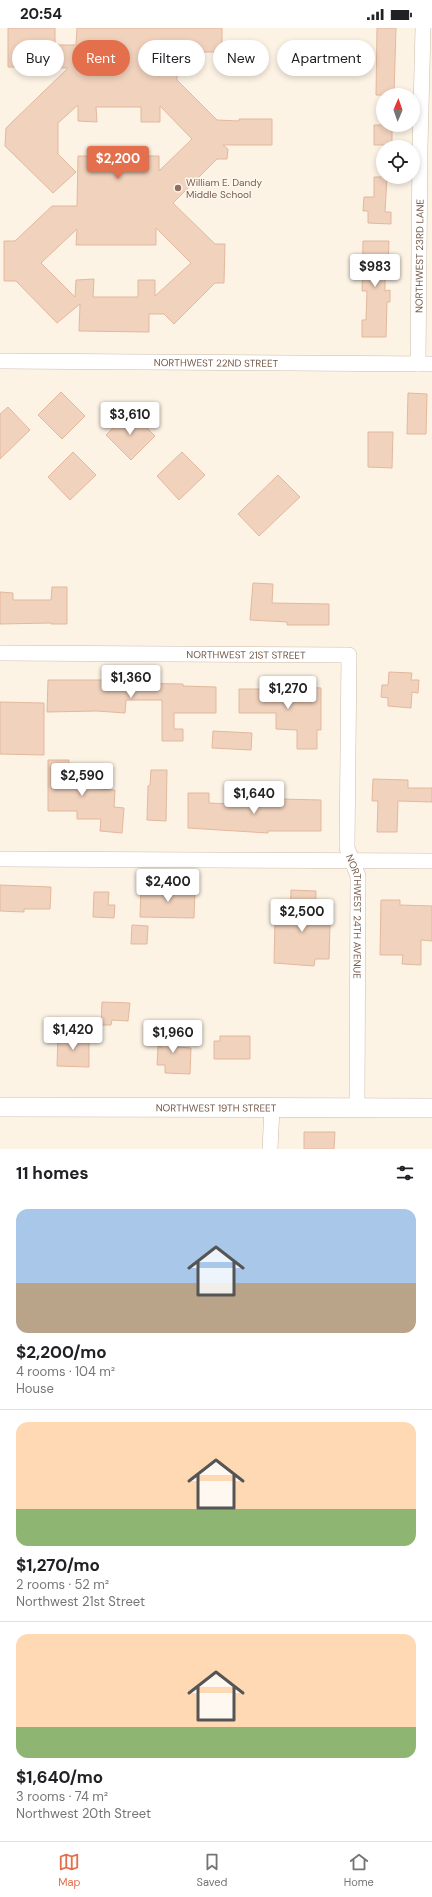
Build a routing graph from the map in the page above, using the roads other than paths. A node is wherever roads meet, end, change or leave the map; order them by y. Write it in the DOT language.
graph roads {
  1 [pos="423,28"];
  2 [pos="0,360"];
  3 [pos="425,364"];
  4 [pos="0,653"];
  5 [pos="349,656"];
  6 [pos="0,858"];
  7 [pos="432,861"];
  8 [pos="354,862"];
  9 [pos="0,1107"];
  10 [pos="357,1107"];
  11 [pos="272,1108"];
  12 [pos="432,1108"];
  13 [pos="270,1149"];
  1 -- 3 [label="street, NORTHWEST 23RD LANE"];
  2 -- 3 [label="street, NORTHWEST 22ND STREET"];
  4 -- 5 [label="street, NORTHWEST 21ST STREET"];
  5 -- 8 [label="street, NORTHWEST 24TH AVENUE"];
  6 -- 8 [label="street"];
  7 -- 8 [label="street"];
  8 -- 10 [label="street, NORTHWEST 24TH AVENUE"];
  9 -- 11 [label="street, NORTHWEST 19TH STREET"];
  10 -- 11 [label="street, NORTHWEST 19TH STREET"];
  10 -- 12 [label="street, NORTHWEST 19TH STREET"];
  11 -- 13 [label="street"];
}
